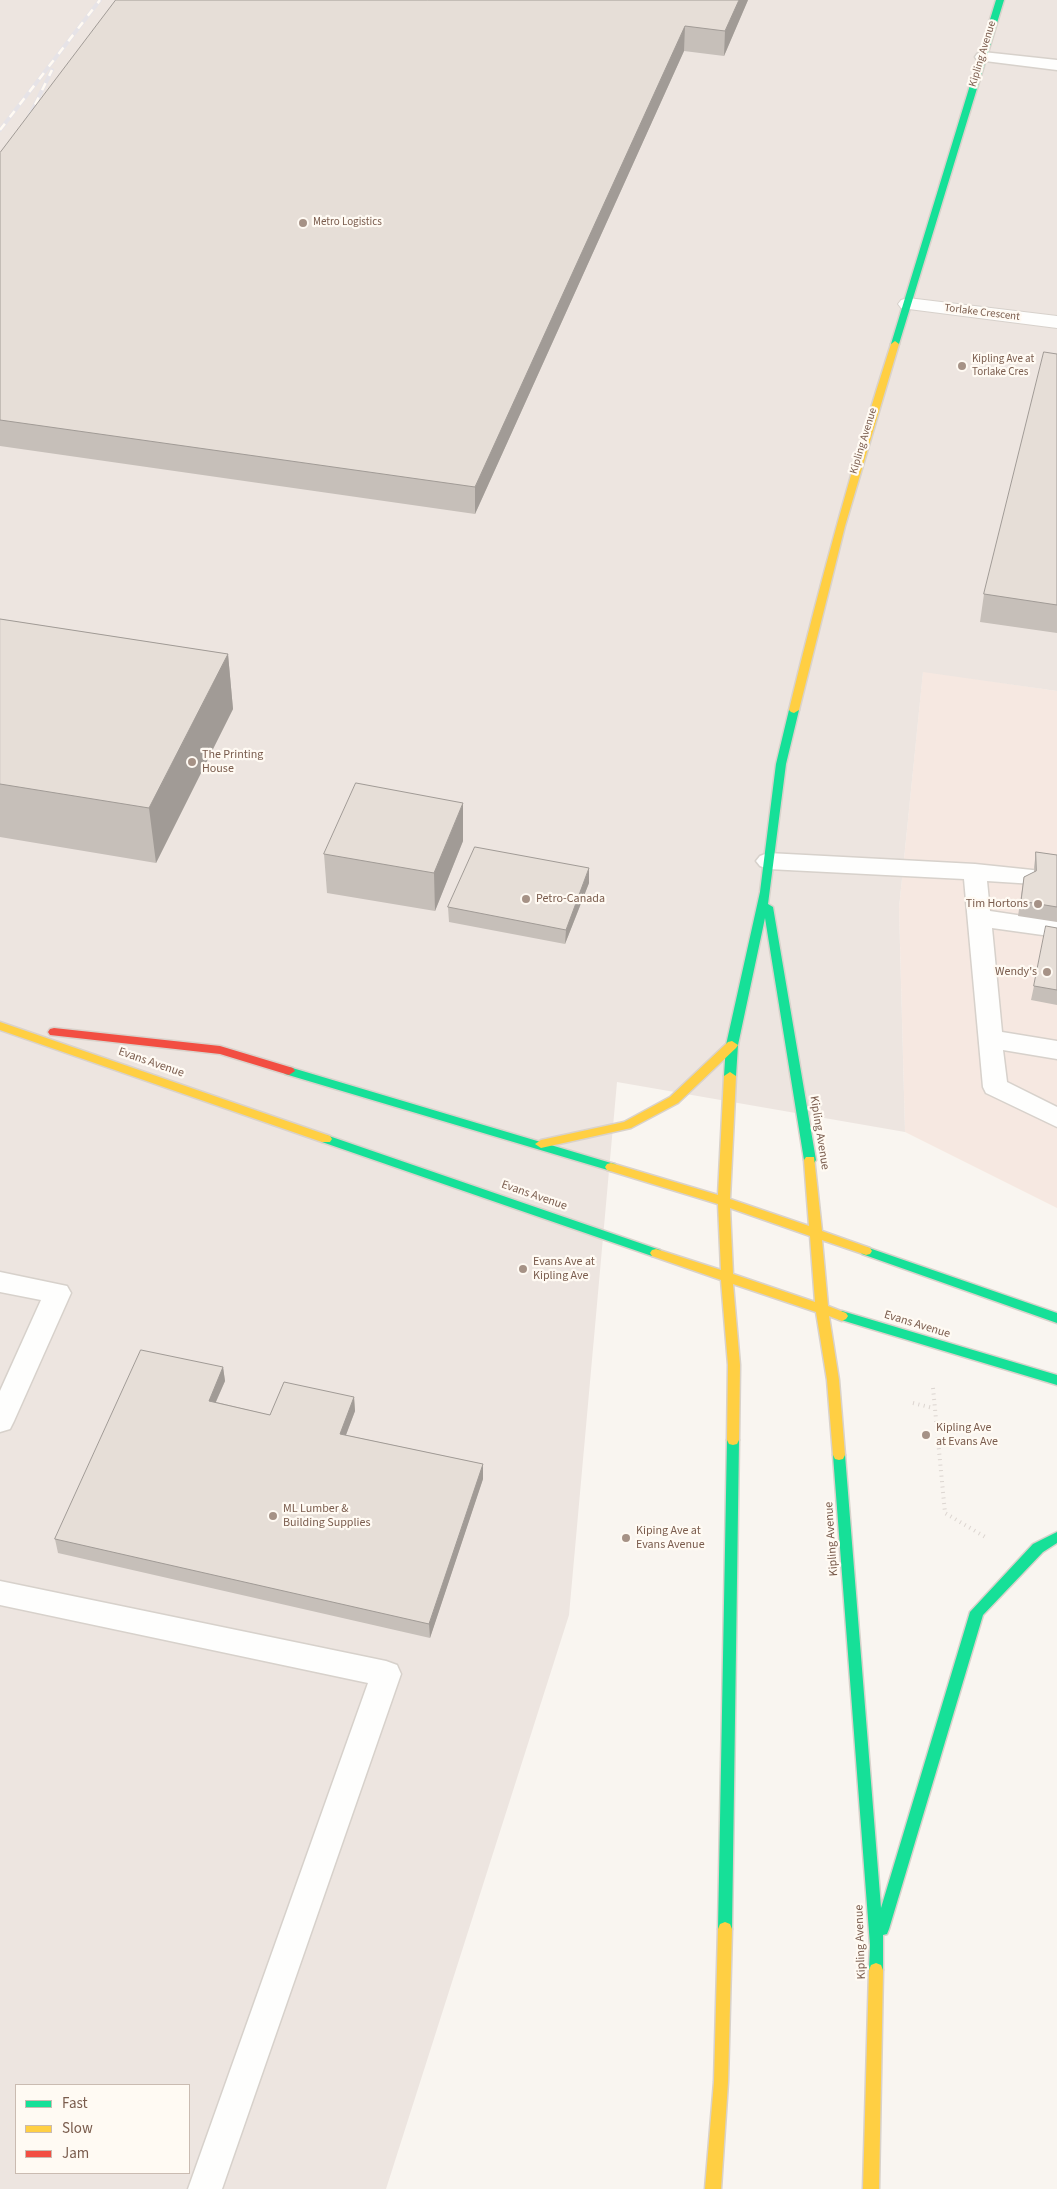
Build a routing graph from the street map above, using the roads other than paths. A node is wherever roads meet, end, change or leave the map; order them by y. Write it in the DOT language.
graph roads {
  1 [pos="1000,0"];
  2 [pos="983,57"];
  3 [pos="1057,65"];
  4 [pos="908,304"];
  5 [pos="1057,322"];
  6 [pos="768,861"];
  7 [pos="975,872"];
  8 [pos="1034,876"];
  9 [pos="766,892"];
  10 [pos="981,918"];
  11 [pos="1057,929"];
  12 [pos="2,1030"];
  13 [pos="990,1039"];
  14 [pos="732,1045"];
  15 [pos="1057,1050"];
  16 [pos="1057,1118"];
  17 [pos="540,1144"];
  18 [pos="724,1201"];
  19 [pos="816,1232"];
  20 [pos="727,1278"];
  21 [pos="0,1282"];
  22 [pos="822,1310"];
  23 [pos="1057,1318"];
  24 [pos="1057,1380"];
  25 [pos="0,1420"];
  26 [pos="1057,1537"];
  27 [pos="0,1593"];
  28 [pos="877,1945"];
  29 [pos="205,2189"];
  30 [pos="713,2189"];
  31 [pos="871,2189"];
  1 -- 2 [label="main road, Kipling Avenue"];
  2 -- 3 [label="lane"];
  2 -- 4 [label="main road, Kipling Avenue"];
  4 -- 5 [label="street, Torlake Crescent"];
  4 -- 6 [label="main road, Kipling Avenue"];
  6 -- 7 [label="lane"];
  6 -- 9 [label="main road, Kipling Avenue"];
  7 -- 8 [label="lane"];
  7 -- 10 [label="lane"];
  9 -- 14 [label="main road, Kipling Avenue"];
  9 -- 19 [label="main road, Kipling Avenue"];
  10 -- 11 [label="lane"];
  10 -- 13 [label="lane"];
  12 -- 17 [label="main road, Evans Avenue"];
  12 -- 20 [label="main road, Evans Avenue"];
  13 -- 15 [label="lane"];
  13 -- 16 [label="lane"];
  14 -- 17 [label="main road"];
  14 -- 18 [label="main road, Kipling Avenue"];
  17 -- 18 [label="main road, Evans Avenue"];
  18 -- 19 [label="main road, Evans Avenue"];
  18 -- 20 [label="main road, Kipling Avenue"];
  19 -- 22 [label="main road, Kipling Avenue"];
  19 -- 23 [label="main road, Evans Avenue"];
  20 -- 22 [label="main road, Evans Avenue"];
  20 -- 30 [label="main road, Kipling Avenue"];
  21 -- 25 [label="lane"];
  22 -- 24 [label="main road, Evans Avenue"];
  22 -- 28 [label="main road, Kipling Avenue"];
  26 -- 28 [label="main road"];
  27 -- 29 [label="lane"];
  28 -- 31 [label="main road, Kipling Avenue"];
}
